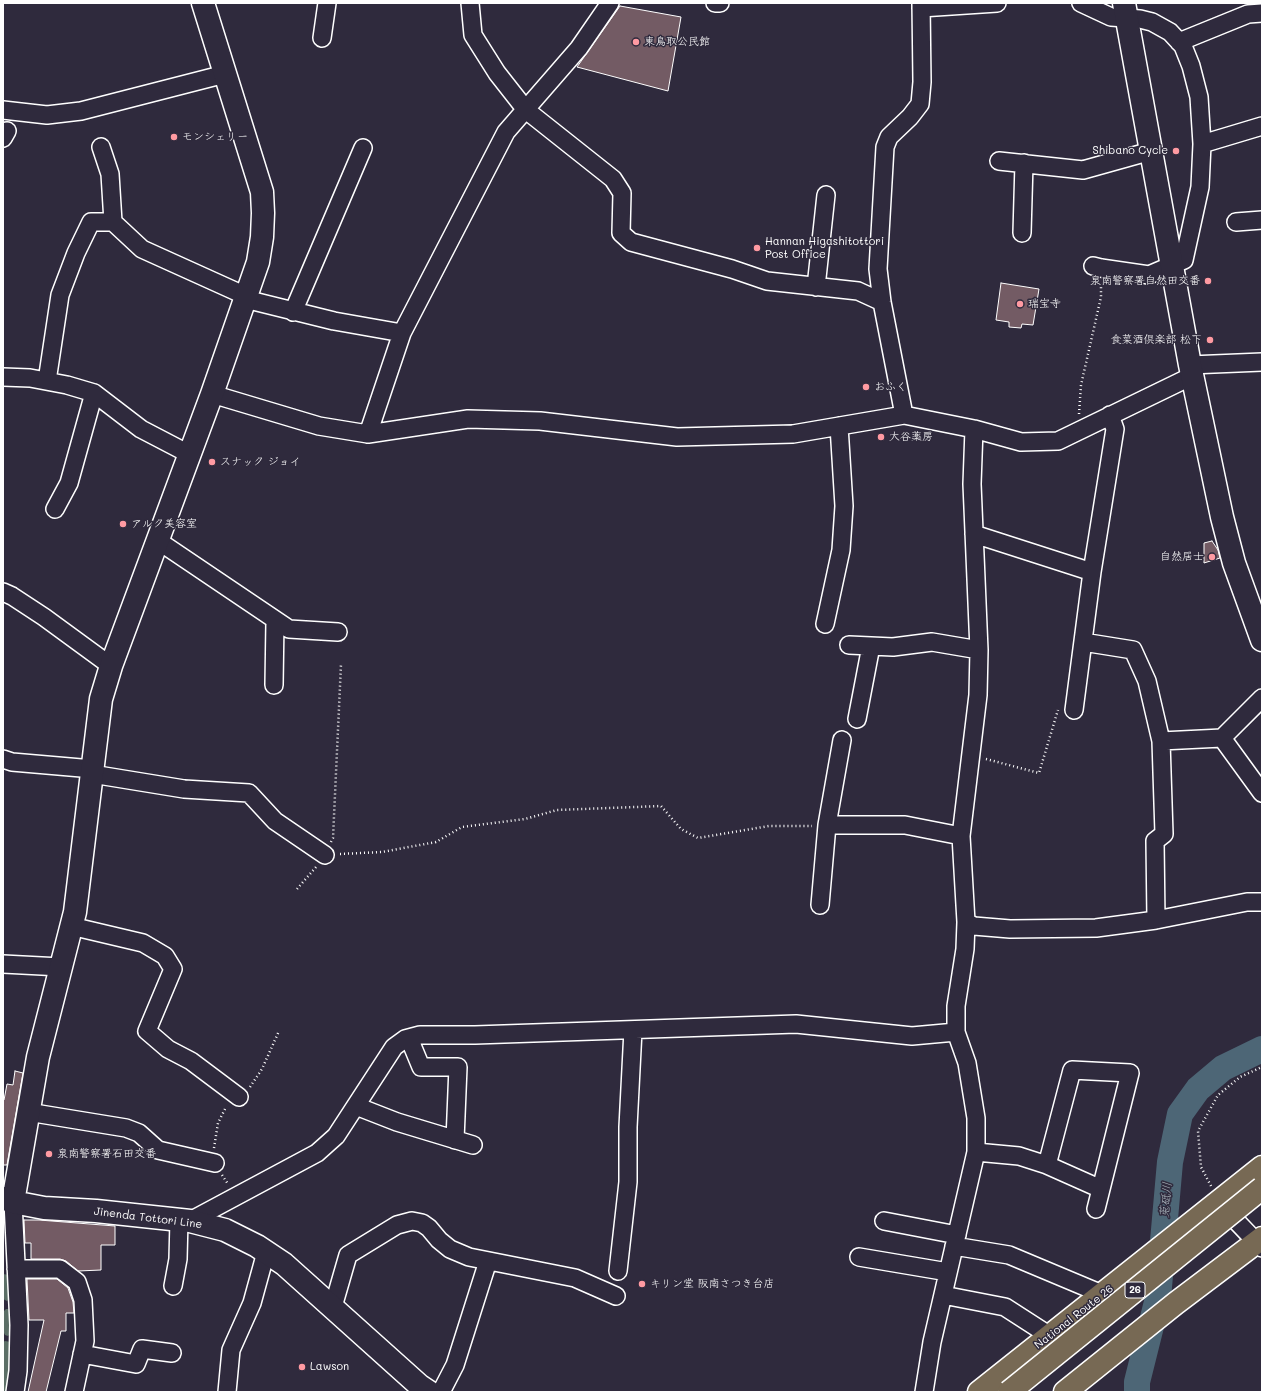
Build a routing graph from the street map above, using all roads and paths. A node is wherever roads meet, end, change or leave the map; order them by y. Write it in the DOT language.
graph roads {
  1 [pos="203,3"];
  2 [pos="327,3"];
  3 [pos="470,3"];
  4 [pos="610,3"];
  5 [pos="716,3"];
  6 [pos="720,3"];
  7 [pos="997,3"];
  8 [pos="1081,3"];
  9 [pos="921,5"];
  10 [pos="1125,11"];
  11 [pos="1262,13"];
  12 [pos="322,38"];
  13 [pos="1179,42"];
  14 [pos="224,74"];
  15 [pos="3,110"];
  16 [pos="526,110"];
  17 [pos="1262,126"];
  18 [pos="1202,144"];
  19 [pos="101,147"];
  20 [pos="363,148"];
  21 [pos="1151,151"];
  22 [pos="999,161"];
  23 [pos="1024,163"];
  24 [pos="826,195"];
  25 [pos="1262,220"];
  26 [pos="113,222"];
  27 [pos="1236,222"];
  28 [pos="1022,233"];
  29 [pos="1172,266"];
  30 [pos="1097,267"];
  31 [pos="816,287"];
  32 [pos="246,298"];
  33 [pos="882,302"];
  34 [pos="292,312"];
  35 [pos="402,333"];
  36 [pos="1262,362"];
  37 [pos="1191,371"];
  38 [pos="3,377"];
  39 [pos="47,381"];
  40 [pos="94,393"];
  41 [pos="212,394"];
  42 [pos="904,414"];
  43 [pos="1110,415"];
  44 [pos="839,426"];
  45 [pos="974,429"];
  46 [pos="1080,431"];
  47 [pos="368,434"];
  48 [pos="189,454"];
  49 [pos="55,508"];
  50 [pos="974,534"];
  51 [pos="157,540"];
  52 [pos="1092,572"];
  53 [pos="3,592"];
  54 [pos="275,620"];
  55 [pos="825,624"];
  56 [pos="338,632"];
  57 [pos="1262,640"];
  58 [pos="1083,642"];
  59 [pos="849,645"];
  60 [pos="871,646"];
  61 [pos="979,650"];
  62 [pos="341,664"];
  63 [pos="111,666"];
  64 [pos="274,685"];
  65 [pos="1262,698"];
  66 [pos="1074,710"];
  67 [pos="857,719"];
  68 [pos="1222,738"];
  69 [pos="842,740"];
  70 [pos="1162,741"];
  71 [pos="970,754"];
  72 [pos="3,758"];
  73 [pos="92,772"];
  74 [pos="1262,793"];
  75 [pos="827,825"];
  76 [pos="961,836"];
  77 [pos="325,855"];
  78 [pos="297,889"];
  79 [pos="1262,902"];
  80 [pos="820,905"];
  81 [pos="1156,920"];
  82 [pos="966,922"];
  83 [pos="72,926"];
  84 [pos="3,964"];
  85 [pos="61,967"];
  86 [pos="633,1030"];
  87 [pos="956,1032"];
  88 [pos="409,1038"];
  89 [pos="1262,1067"];
  90 [pos="239,1097"];
  91 [pos="356,1106"];
  92 [pos="28,1112"];
  93 [pos="455,1140"];
  94 [pos="473,1145"];
  95 [pos="976,1152"];
  96 [pos="215,1163"];
  97 [pos="1047,1165"];
  98 [pos="1262,1167"];
  99 [pos="1262,1188"];
  100 [pos="1101,1189"];
  101 [pos="8,1200"];
  102 [pos="1218,1201"];
  103 [pos="1096,1209"];
  104 [pos="185,1220"];
  105 [pos="884,1221"];
  106 [pos="956,1241"];
  107 [pos="1260,1243"];
  108 [pos="266,1252"];
  109 [pos="859,1257"];
  110 [pos="488,1261"];
  111 [pos="16,1269"];
  112 [pos="618,1271"];
  113 [pos="948,1272"];
  114 [pos="173,1286"];
  115 [pos="1102,1294"];
  116 [pos="943,1295"];
  117 [pos="616,1296"];
  118 [pos="333,1307"];
  119 [pos="1050,1336"];
  120 [pos="172,1353"];
  121 [pos="82,1354"];
  122 [pos="422,1390"];
  123 [pos="15,1392"];
  124 [pos="74,1392"];
  125 [pos="227,1392"];
  126 [pos="440,1392"];
  127 [pos="924,1392"];
  128 [pos="979,1392"];
  129 [pos="1009,1392"];
  130 [pos="1065,1392"];
  1 -- 14 [label="street"];
  2 -- 12 [label="street"];
  3 -- 16 [label="street"];
  4 -- 16 [label="street"];
  5 -- 6 [label="street"];
  7 -- 9 [label="street"];
  8 -- 10 [label="street"];
  9 -- 33 [label="street"];
  10 -- 13 [label="street"];
  10 -- 21 [label="street"];
  11 -- 13 [label="street"];
  13 -- 18 [label="street"];
  14 -- 15 [label="street"];
  14 -- 32 [label="street"];
  16 -- 31 [label="street"];
  16 -- 35 [label="street"];
  17 -- 18 [label="street"];
  18 -- 29 [label="street"];
  19 -- 26 [label="street"];
  20 -- 34 [label="street"];
  21 -- 23 [label="street"];
  21 -- 29 [label="street"];
  22 -- 23 [label="street"];
  23 -- 28 [label="street"];
  24 -- 31 [label="street"];
  25 -- 27 [label="street"];
  26 -- 32 [label="street"];
  26 -- 39 [label="street"];
  29 -- 30 [label="street"];
  29 -- 37 [label="street"];
  30 -- 46 [label="path"];
  31 -- 33 [label="street"];
  32 -- 34 [label="street"];
  32 -- 41 [label="street"];
  33 -- 42 [label="street"];
  34 -- 35 [label="street"];
  35 -- 47 [label="street"];
  36 -- 37 [label="street"];
  37 -- 43 [label="street"];
  37 -- 57 [label="street"];
  38 -- 39 [label="street"];
  39 -- 40 [label="street"];
  40 -- 48 [label="street"];
  40 -- 49 [label="street"];
  41 -- 47 [label="street"];
  41 -- 48 [label="street"];
  42 -- 44 [label="street"];
  42 -- 45 [label="street"];
  43 -- 46 [label="street"];
  43 -- 52 [label="street"];
  44 -- 47 [label="street"];
  44 -- 55 [label="street"];
  45 -- 46 [label="street"];
  45 -- 50 [label="street"];
  48 -- 51 [label="street"];
  50 -- 52 [label="street"];
  50 -- 61 [label="street"];
  51 -- 54 [label="street"];
  51 -- 63 [label="street"];
  52 -- 58 [label="street"];
  53 -- 63 [label="street"];
  54 -- 56 [label="street"];
  54 -- 64 [label="street"];
  58 -- 66 [label="street"];
  58 -- 70 [label="street"];
  59 -- 60 [label="street"];
  60 -- 61 [label="street"];
  60 -- 67 [label="street"];
  61 -- 71 [label="street"];
  62 -- 77 [label="path"];
  63 -- 73 [label="street"];
  65 -- 68 [label="street"];
  66 -- 71 [label="path"];
  68 -- 70 [label="street"];
  68 -- 74 [label="street"];
  69 -- 75 [label="street"];
  70 -- 81 [label="street"];
  71 -- 76 [label="street"];
  72 -- 73 [label="street"];
  73 -- 77 [label="street"];
  73 -- 83 [label="street"];
  75 -- 76 [label="street"];
  75 -- 77 [label="path"];
  75 -- 80 [label="street"];
  76 -- 82 [label="street"];
  77 -- 78 [label="path"];
  79 -- 81 [label="street"];
  81 -- 82 [label="street"];
  82 -- 87 [label="street"];
  83 -- 85 [label="street"];
  83 -- 90 [label="street"];
  84 -- 85 [label="street"];
  85 -- 92 [label="street"];
  86 -- 87 [label="street"];
  86 -- 88 [label="street"];
  86 -- 112 [label="street"];
  87 -- 95 [label="street"];
  88 -- 91 [label="street"];
  88 -- 93 [label="street"];
  89 -- 102 [label="path"];
  91 -- 93 [label="street"];
  91 -- 104 [label="street"];
  92 -- 96 [label="street"];
  92 -- 101 [label="street"];
  93 -- 94 [label="street"];
  95 -- 97 [label="street"];
  95 -- 106 [label="street"];
  97 -- 100 [label="street"];
  97 -- 100 [label="street"];
  98 -- 102 [label="highway, National Route 26 / 26"];
  99 -- 129 [label="highway, 26, bridge"];
  100 -- 103 [label="street"];
  101 -- 104 [label="street, Jinenda Tottori Line"];
  101 -- 111 [label="street"];
  102 -- 107 [label="street"];
  102 -- 115 [label="highway, National Route 26 / 26"];
  104 -- 108 [label="street, Jinenda Tottori Line"];
  104 -- 114 [label="street"];
  105 -- 106 [label="street"];
  106 -- 113 [label="street"];
  106 -- 115 [label="street"];
  107 -- 130 [label="highway"];
  108 -- 118 [label="street, Jinenda Tottori Line"];
  108 -- 125 [label="street"];
  109 -- 113 [label="street"];
  110 -- 117 [label="street"];
  110 -- 118 [label="street"];
  110 -- 126 [label="street"];
  111 -- 121 [label="street"];
  111 -- 123 [label="street"];
  113 -- 116 [label="street"];
  115 -- 119 [label="highway, National Route 26 / 26"];
  116 -- 119 [label="street"];
  116 -- 127 [label="street"];
  118 -- 122 [label="street, Jinenda Tottori Line"];
  119 -- 128 [label="highway, National Route 26 / 26"];
  120 -- 121 [label="street"];
  121 -- 124 [label="street"];
}
